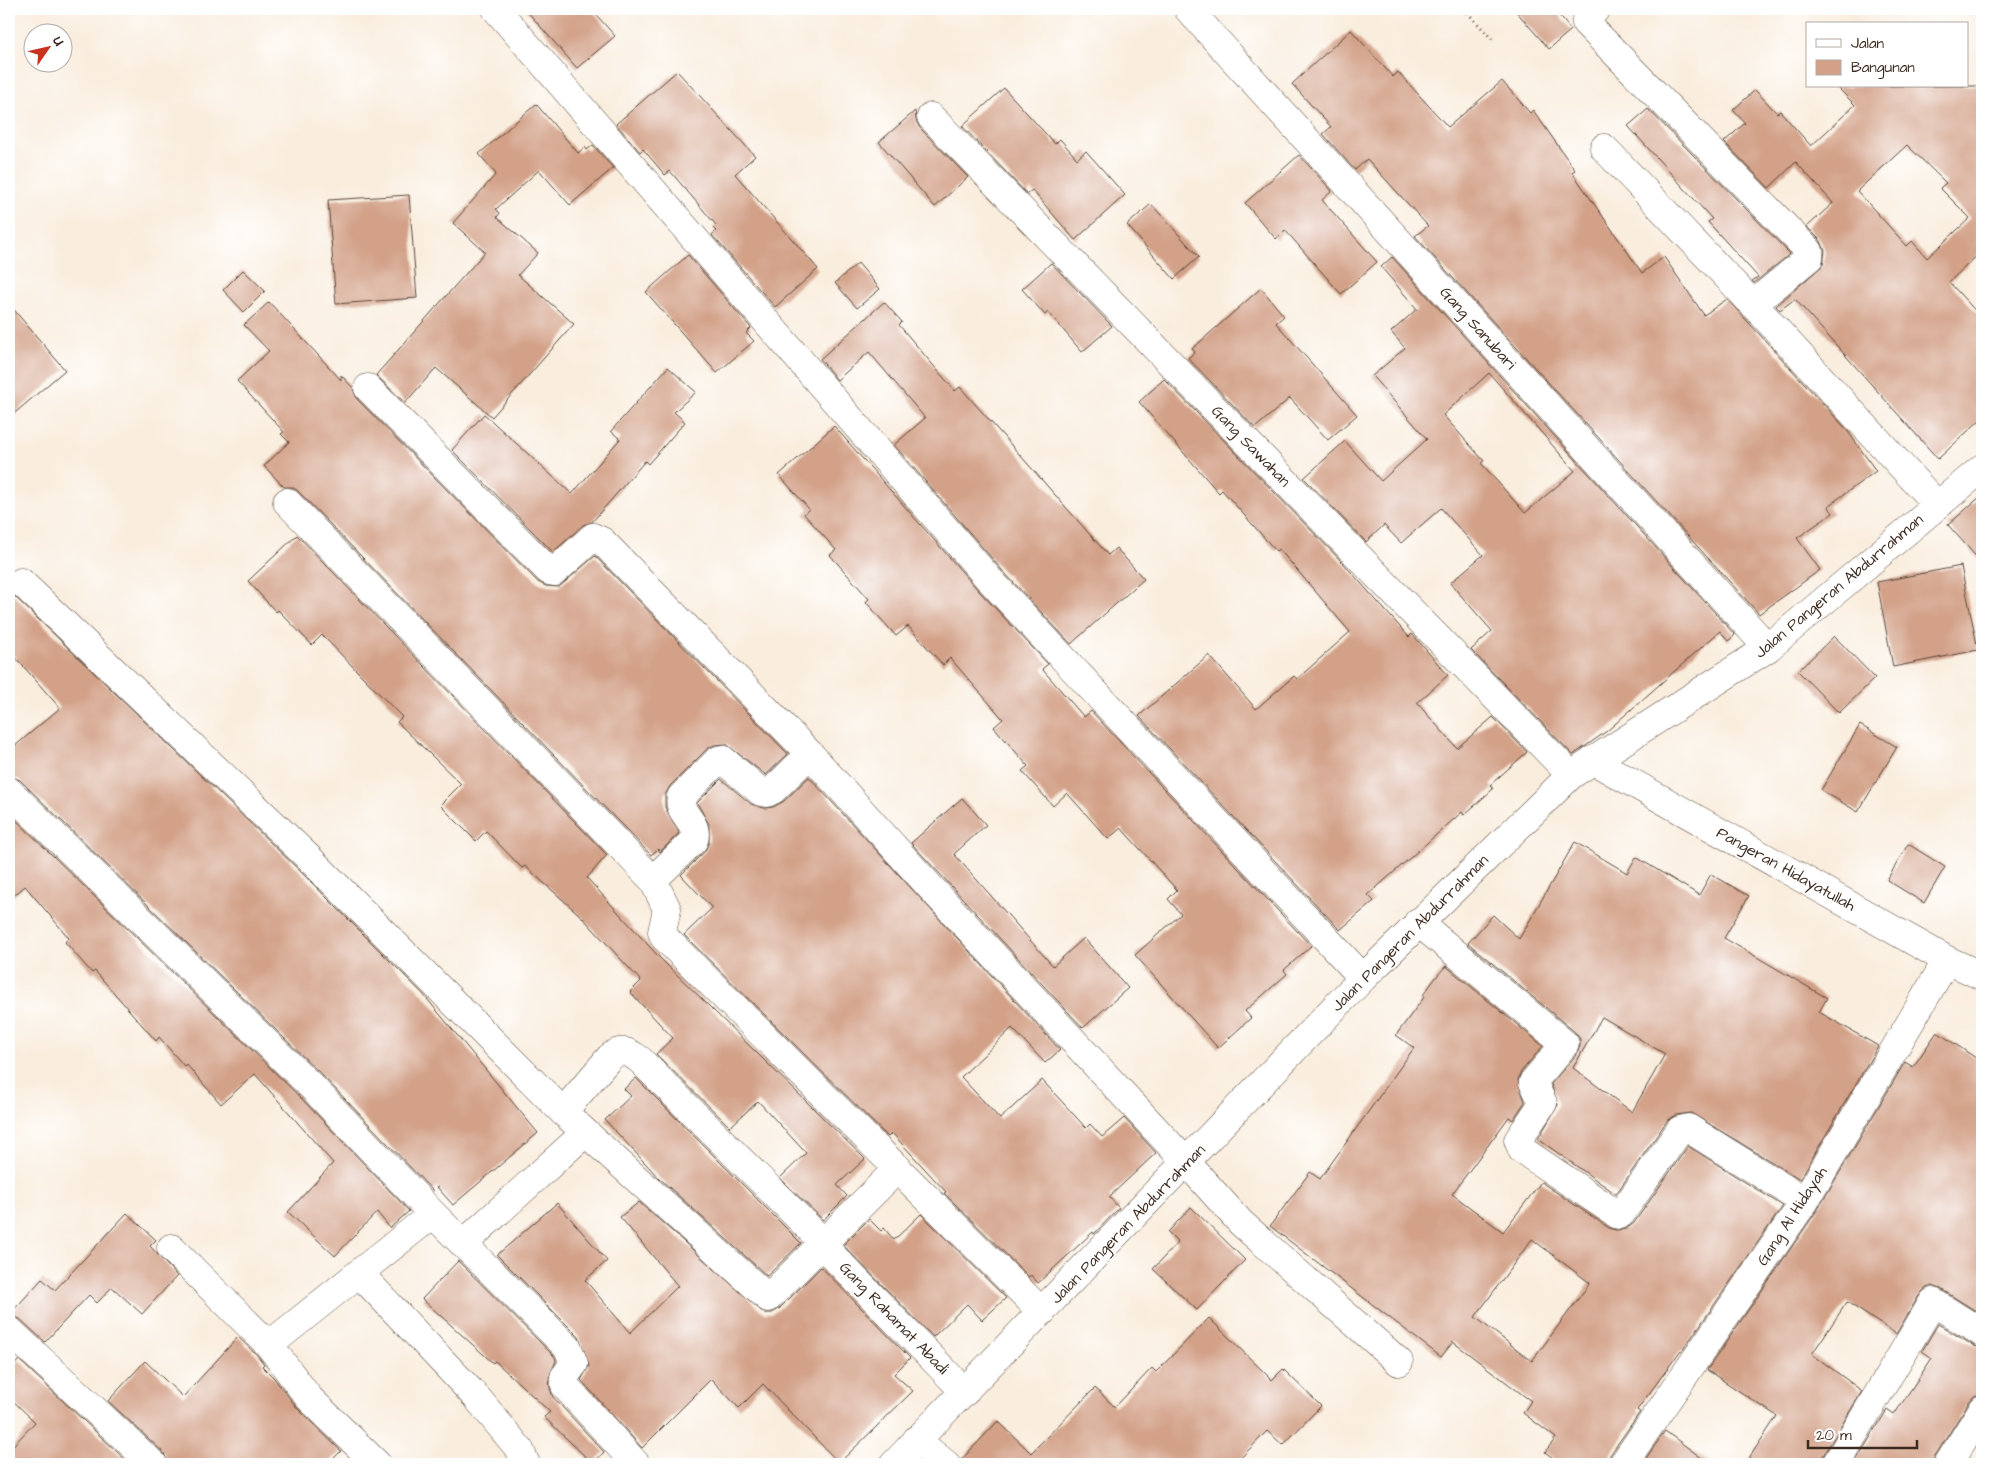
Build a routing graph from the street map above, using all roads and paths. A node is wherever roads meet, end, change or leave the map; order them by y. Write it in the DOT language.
graph roads {
  1 [pos="496,9"];
  2 [pos="1188,9"];
  3 [pos="1464,9"];
  4 [pos="1596,9"];
  5 [pos="1492,39"];
  6 [pos="931,117"];
  7 [pos="1604,148"];
  8 [pos="1753,304"];
  9 [pos="368,388"];
  10 [pos="1982,468"];
  11 [pos="287,502"];
  12 [pos="1937,505"];
  13 [pos="21,582"];
  14 [pos="1768,648"];
  15 [pos="810,754"];
  16 [pos="1581,767"];
  17 [pos="9,791"];
  18 [pos="653,880"];
  19 [pos="1418,922"];
  20 [pos="1947,960"];
  21 [pos="1982,976"];
  22 [pos="1363,978"];
  23 [pos="563,1112"];
  24 [pos="585,1133"];
  25 [pos="1187,1163"];
  26 [pos="898,1168"];
  27 [pos="1805,1201"];
  28 [pos="433,1214"];
  29 [pos="463,1244"];
  30 [pos="823,1244"];
  31 [pos="171,1248"];
  32 [pos="359,1273"];
  33 [pos="1042,1312"];
  34 [pos="9,1330"];
  35 [pos="1982,1333"];
  36 [pos="269,1345"];
  37 [pos="1399,1362"];
  38 [pos="965,1392"];
  39 [pos="1982,1410"];
  40 [pos="916,1440"];
  41 [pos="153,1464"];
  42 [pos="377,1464"];
  43 [pos="526,1464"];
  44 [pos="636,1464"];
  45 [pos="894,1464"];
  46 [pos="946,1464"];
  47 [pos="1623,1464"];
  48 [pos="1836,1464"];
  49 [pos="1948,1464"];
  1 -- 22 [label="street"];
  2 -- 14 [label="street, Gang Sanubari"];
  3 -- 5 [label="path"];
  4 -- 8 [label="street"];
  6 -- 16 [label="street, Gang Sawahan"];
  7 -- 8 [label="street"];
  8 -- 12 [label="street"];
  9 -- 15 [label="street"];
  10 -- 12 [label="street, Jalan Pangeran Abdurrahman"];
  11 -- 18 [label="street"];
  12 -- 14 [label="street, Jalan Pangeran Abdurrahman"];
  13 -- 23 [label="street"];
  14 -- 16 [label="street, Jalan Pangeran Abdurrahman"];
  15 -- 18 [label="street"];
  15 -- 25 [label="street"];
  16 -- 19 [label="street, Jalan Pangeran Abdurrahman"];
  16 -- 20 [label="street, Pangeran Hidayatullah"];
  17 -- 28 [label="street"];
  18 -- 26 [label="street"];
  19 -- 22 [label="street, Jalan Pangeran Abdurrahman"];
  19 -- 27 [label="street"];
  20 -- 21 [label="street, Pangeran Hidayatullah"];
  20 -- 27 [label="street, Gang Al Hidayah"];
  22 -- 25 [label="street, Jalan Pangeran Abdurrahman"];
  23 -- 24 [label="street"];
  23 -- 30 [label="street, Gang Rahamat Abadi"];
  24 -- 29 [label="street"];
  24 -- 30 [label="street"];
  25 -- 33 [label="street, Jalan Pangeran Abdurrahman"];
  25 -- 37 [label="street"];
  26 -- 30 [label="street"];
  26 -- 33 [label="street"];
  27 -- 47 [label="street, Gang Al Hidayah"];
  28 -- 29 [label="street"];
  28 -- 32 [label="street"];
  29 -- 44 [label="street"];
  30 -- 38 [label="street, Gang Rahamat Abadi"];
  31 -- 36 [label="street"];
  32 -- 36 [label="street"];
  32 -- 43 [label="street"];
  33 -- 38 [label="street, Jalan Pangeran Abdurrahman"];
  34 -- 41 [label="street"];
  35 -- 48 [label="street"];
  36 -- 42 [label="street"];
  38 -- 40 [label="street, Jalan Pangeran Abdurrahman"];
  39 -- 49 [label="street"];
  40 -- 45 [label="street, Jalan Pangeran Abdurrahman"];
  40 -- 46 [label="street"];
}
